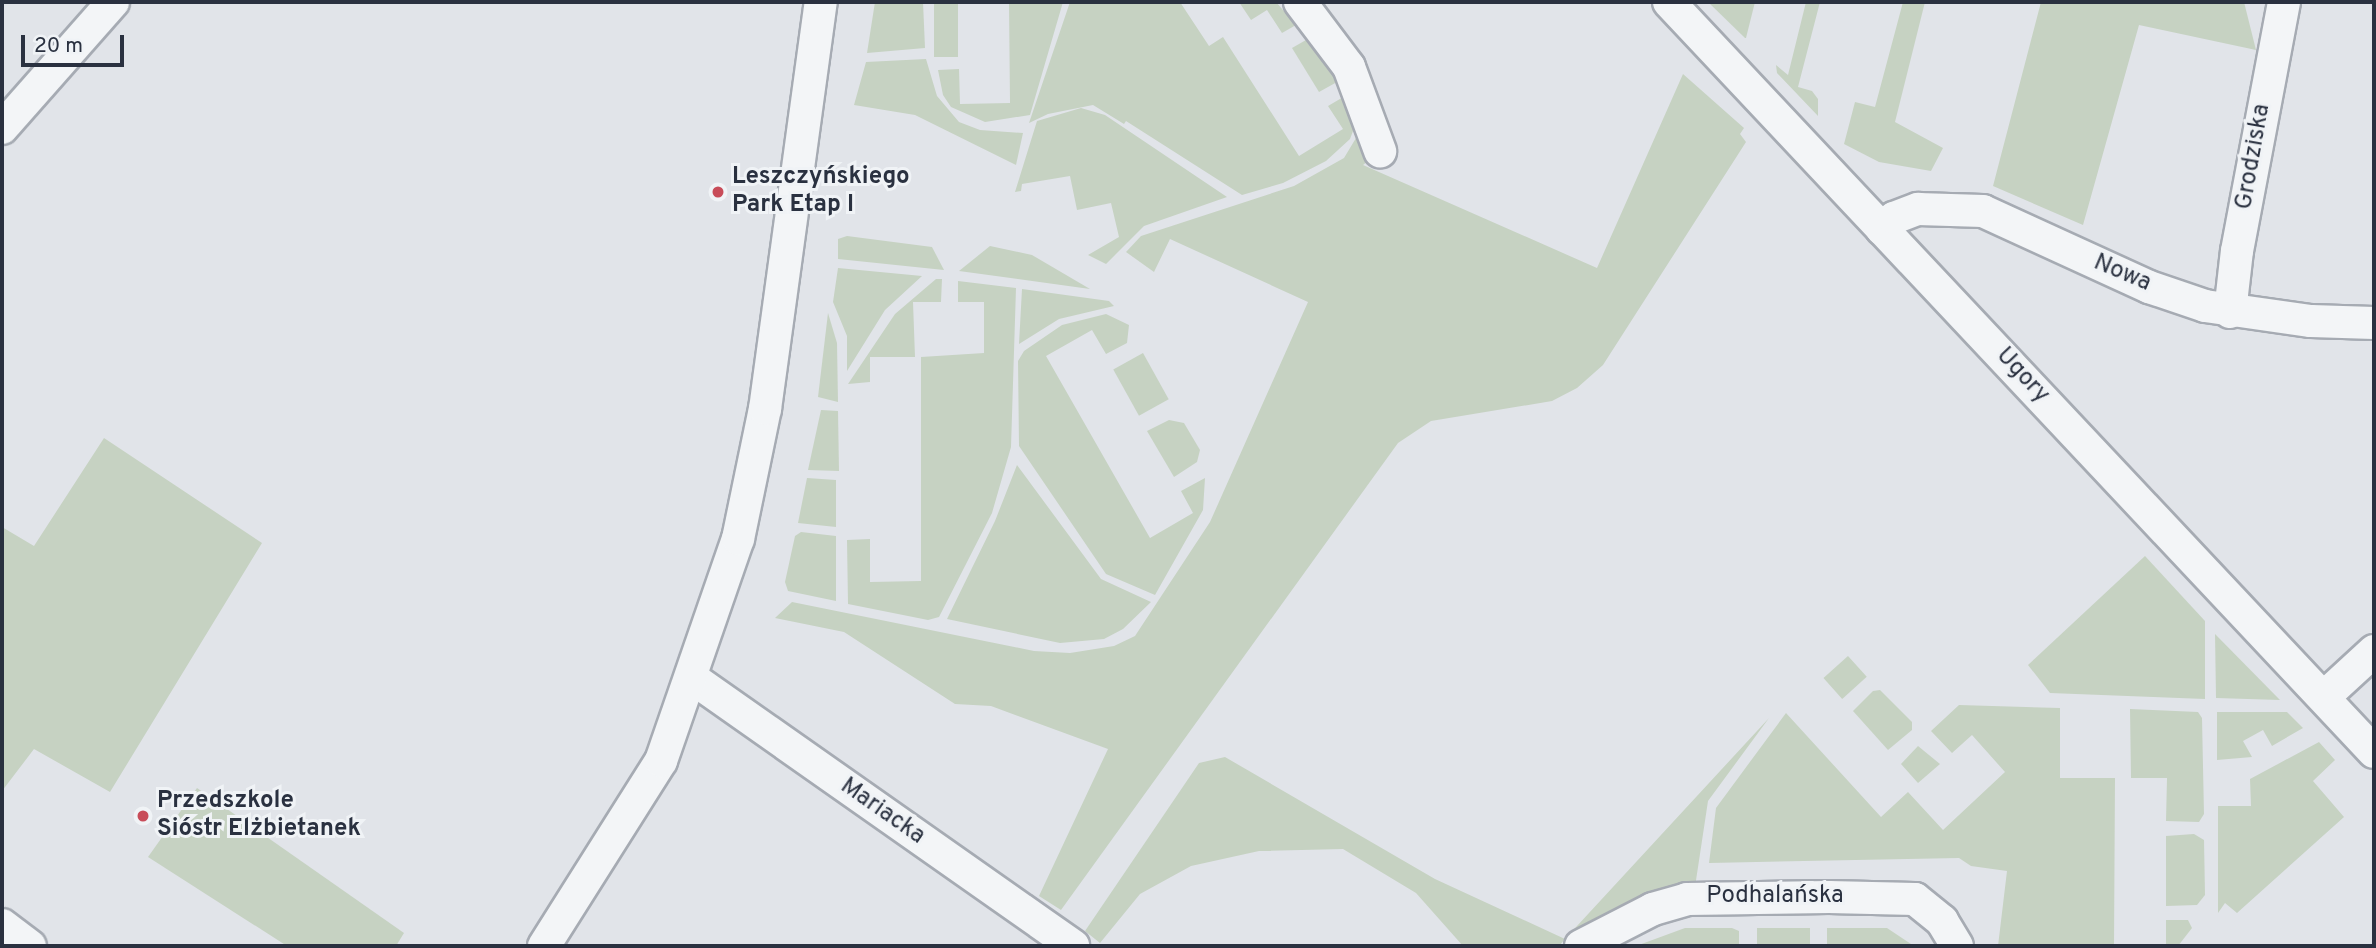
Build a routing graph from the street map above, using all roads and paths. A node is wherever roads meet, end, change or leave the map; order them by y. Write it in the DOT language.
graph roads {
  1 [pos="113,2"];
  2 [pos="821,2"];
  3 [pos="1300,2"];
  4 [pos="1669,2"];
  5 [pos="2284,2"];
  6 [pos="2,128"];
  7 [pos="1380,151"];
  8 [pos="1882,229"];
  9 [pos="2230,312"];
  10 [pos="2374,323"];
  11 [pos="2374,650"];
  12 [pos="692,678"];
  13 [pos="2324,697"];
  14 [pos="2374,752"];
  15 [pos="2,925"];
  16 [pos="30,946"];
  17 [pos="544,946"];
  18 [pos="1073,946"];
  19 [pos="1581,946"];
  20 [pos="1957,946"];
  1 -- 6 [label="street"];
  2 -- 12 [label="street"];
  3 -- 7 [label="street"];
  4 -- 8 [label="street, Ugory"];
  5 -- 9 [label="street, Grodziska"];
  8 -- 9 [label="street, Nowa"];
  8 -- 13 [label="street, Ugory"];
  9 -- 10 [label="street, Nowa"];
  11 -- 13 [label="street"];
  12 -- 17 [label="street"];
  12 -- 18 [label="street, Mariacka"];
  13 -- 14 [label="street, Ugory"];
  15 -- 16 [label="street"];
  19 -- 20 [label="street, Podhalańska"];
}
